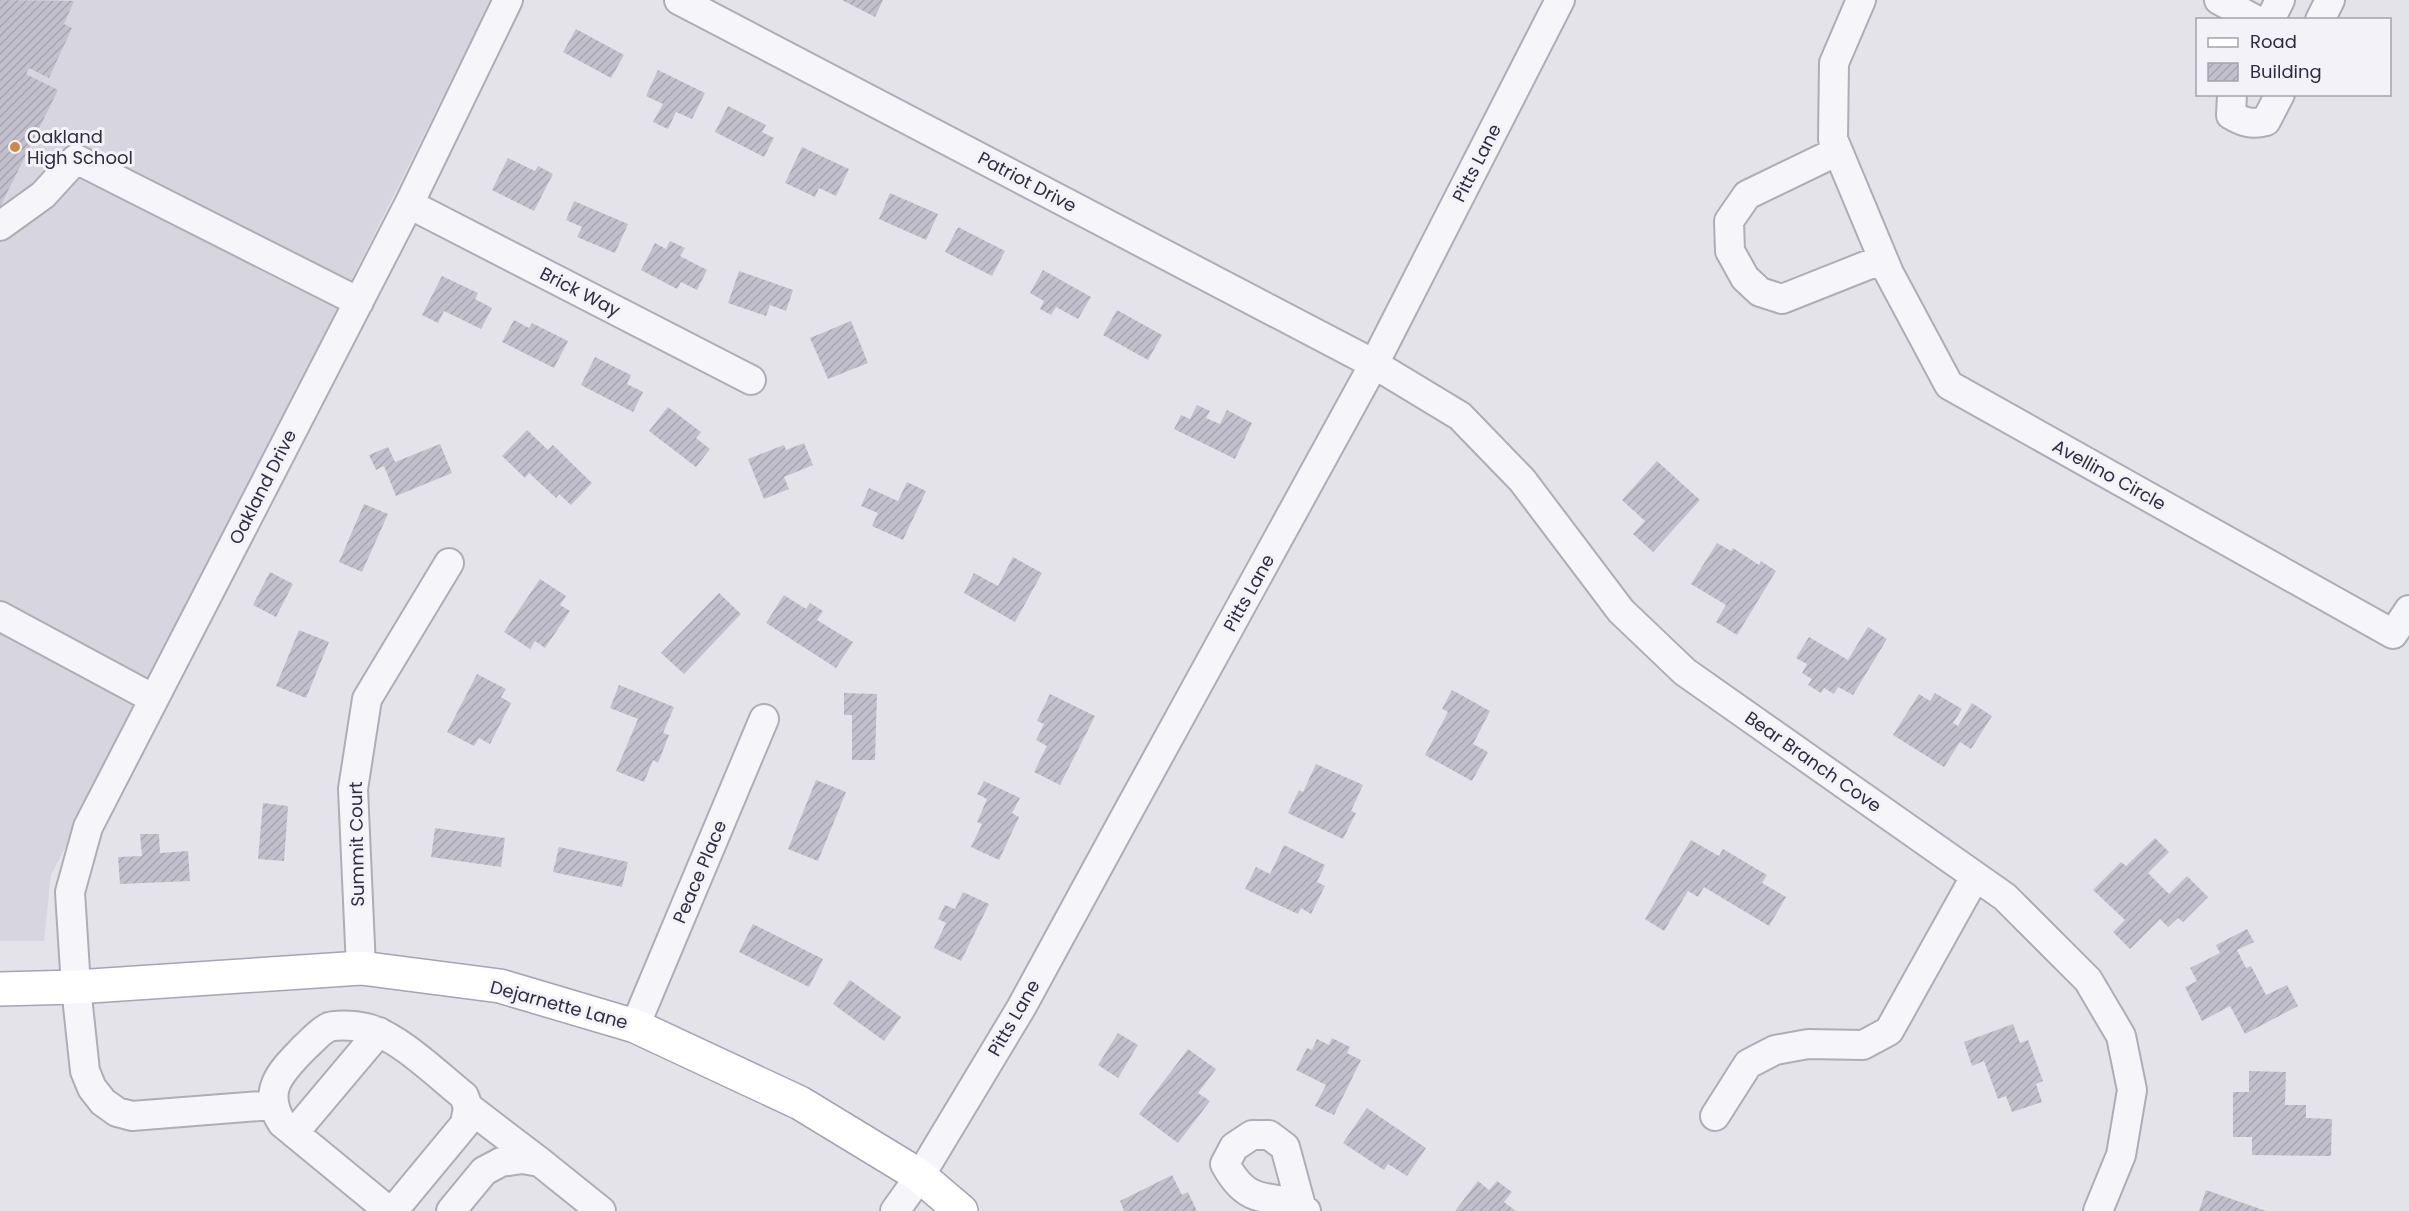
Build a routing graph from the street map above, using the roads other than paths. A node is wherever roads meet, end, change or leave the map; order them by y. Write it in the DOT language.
graph roads {
  1 [pos="508,0"];
  2 [pos="680,0"];
  3 [pos="1560,0"];
  4 [pos="1861,0"];
  5 [pos="2219,0"];
  6 [pos="2280,0"];
  7 [pos="2330,0"];
  8 [pos="2252,18"];
  9 [pos="2271,18"];
  10 [pos="2321,18"];
  11 [pos="2232,96"];
  12 [pos="2279,96"];
  13 [pos="1838,151"];
  14 [pos="409,204"];
  15 [pos="0,226"];
  16 [pos="1883,260"];
  17 [pos="359,302"];
  18 [pos="1374,364"];
  19 [pos="751,380"];
  20 [pos="449,563"];
  21 [pos="2409,610"];
  22 [pos="0,616"];
  23 [pos="2401,639"];
  24 [pos="154,699"];
  25 [pos="764,719"];
  26 [pos="1976,877"];
  27 [pos="361,968"];
  28 [pos="76,987"];
  29 [pos="0,989"];
  30 [pos="635,1026"];
  31 [pos="379,1032"];
  32 [pos="273,1106"];
  33 [pos="468,1107"];
  34 [pos="1715,1116"];
  35 [pos="294,1133"];
  36 [pos="540,1162"];
  37 [pos="920,1176"];
  38 [pos="391,1211"];
  39 [pos="451,1211"];
  40 [pos="601,1211"];
  41 [pos="895,1211"];
  42 [pos="961,1211"];
  43 [pos="2098,1211"];
  1 -- 14 [label="street, Oakland Drive"];
  2 -- 18 [label="street, Patriot Drive"];
  3 -- 18 [label="street, Pitts Lane"];
  4 -- 13 [label="street, Avellino Circle"];
  5 -- 8 [label="street"];
  6 -- 9 [label="street"];
  7 -- 10 [label="street"];
  11 -- 12 [label="street"];
  13 -- 16 [label="street, Avellino Circle"];
  13 -- 16 [label="street"];
  14 -- 17 [label="street, Oakland Drive"];
  14 -- 19 [label="street, Brick Way"];
  15 -- 17 [label="street"];
  16 -- 23 [label="street, Avellino Circle"];
  17 -- 24 [label="street, Oakland Drive"];
  18 -- 26 [label="street, Bear Branch Cove"];
  18 -- 37 [label="street, Pitts Lane"];
  20 -- 27 [label="street, Summit Court"];
  21 -- 23 [label="street, Avellino Circle"];
  22 -- 24 [label="street"];
  24 -- 28 [label="street, Oakland Drive"];
  25 -- 30 [label="street, Peace Place"];
  26 -- 34 [label="street"];
  26 -- 43 [label="street, Bear Branch Cove"];
  27 -- 28 [label="main road, Dejarnette Lane"];
  27 -- 30 [label="main road, Dejarnette Lane"];
  28 -- 29 [label="main road, Dejarnette Lane"];
  28 -- 32 [label="street, Oakland Drive"];
  30 -- 37 [label="main road, Dejarnette Lane"];
  31 -- 32 [label="street"];
  31 -- 33 [label="street"];
  31 -- 35 [label="street"];
  32 -- 35 [label="street"];
  33 -- 36 [label="street"];
  33 -- 38 [label="street"];
  35 -- 38 [label="street"];
  36 -- 39 [label="street"];
  36 -- 40 [label="street"];
  37 -- 41 [label="street, Pitts Lane"];
  37 -- 42 [label="main road, Dejarnette Lane"];
}
